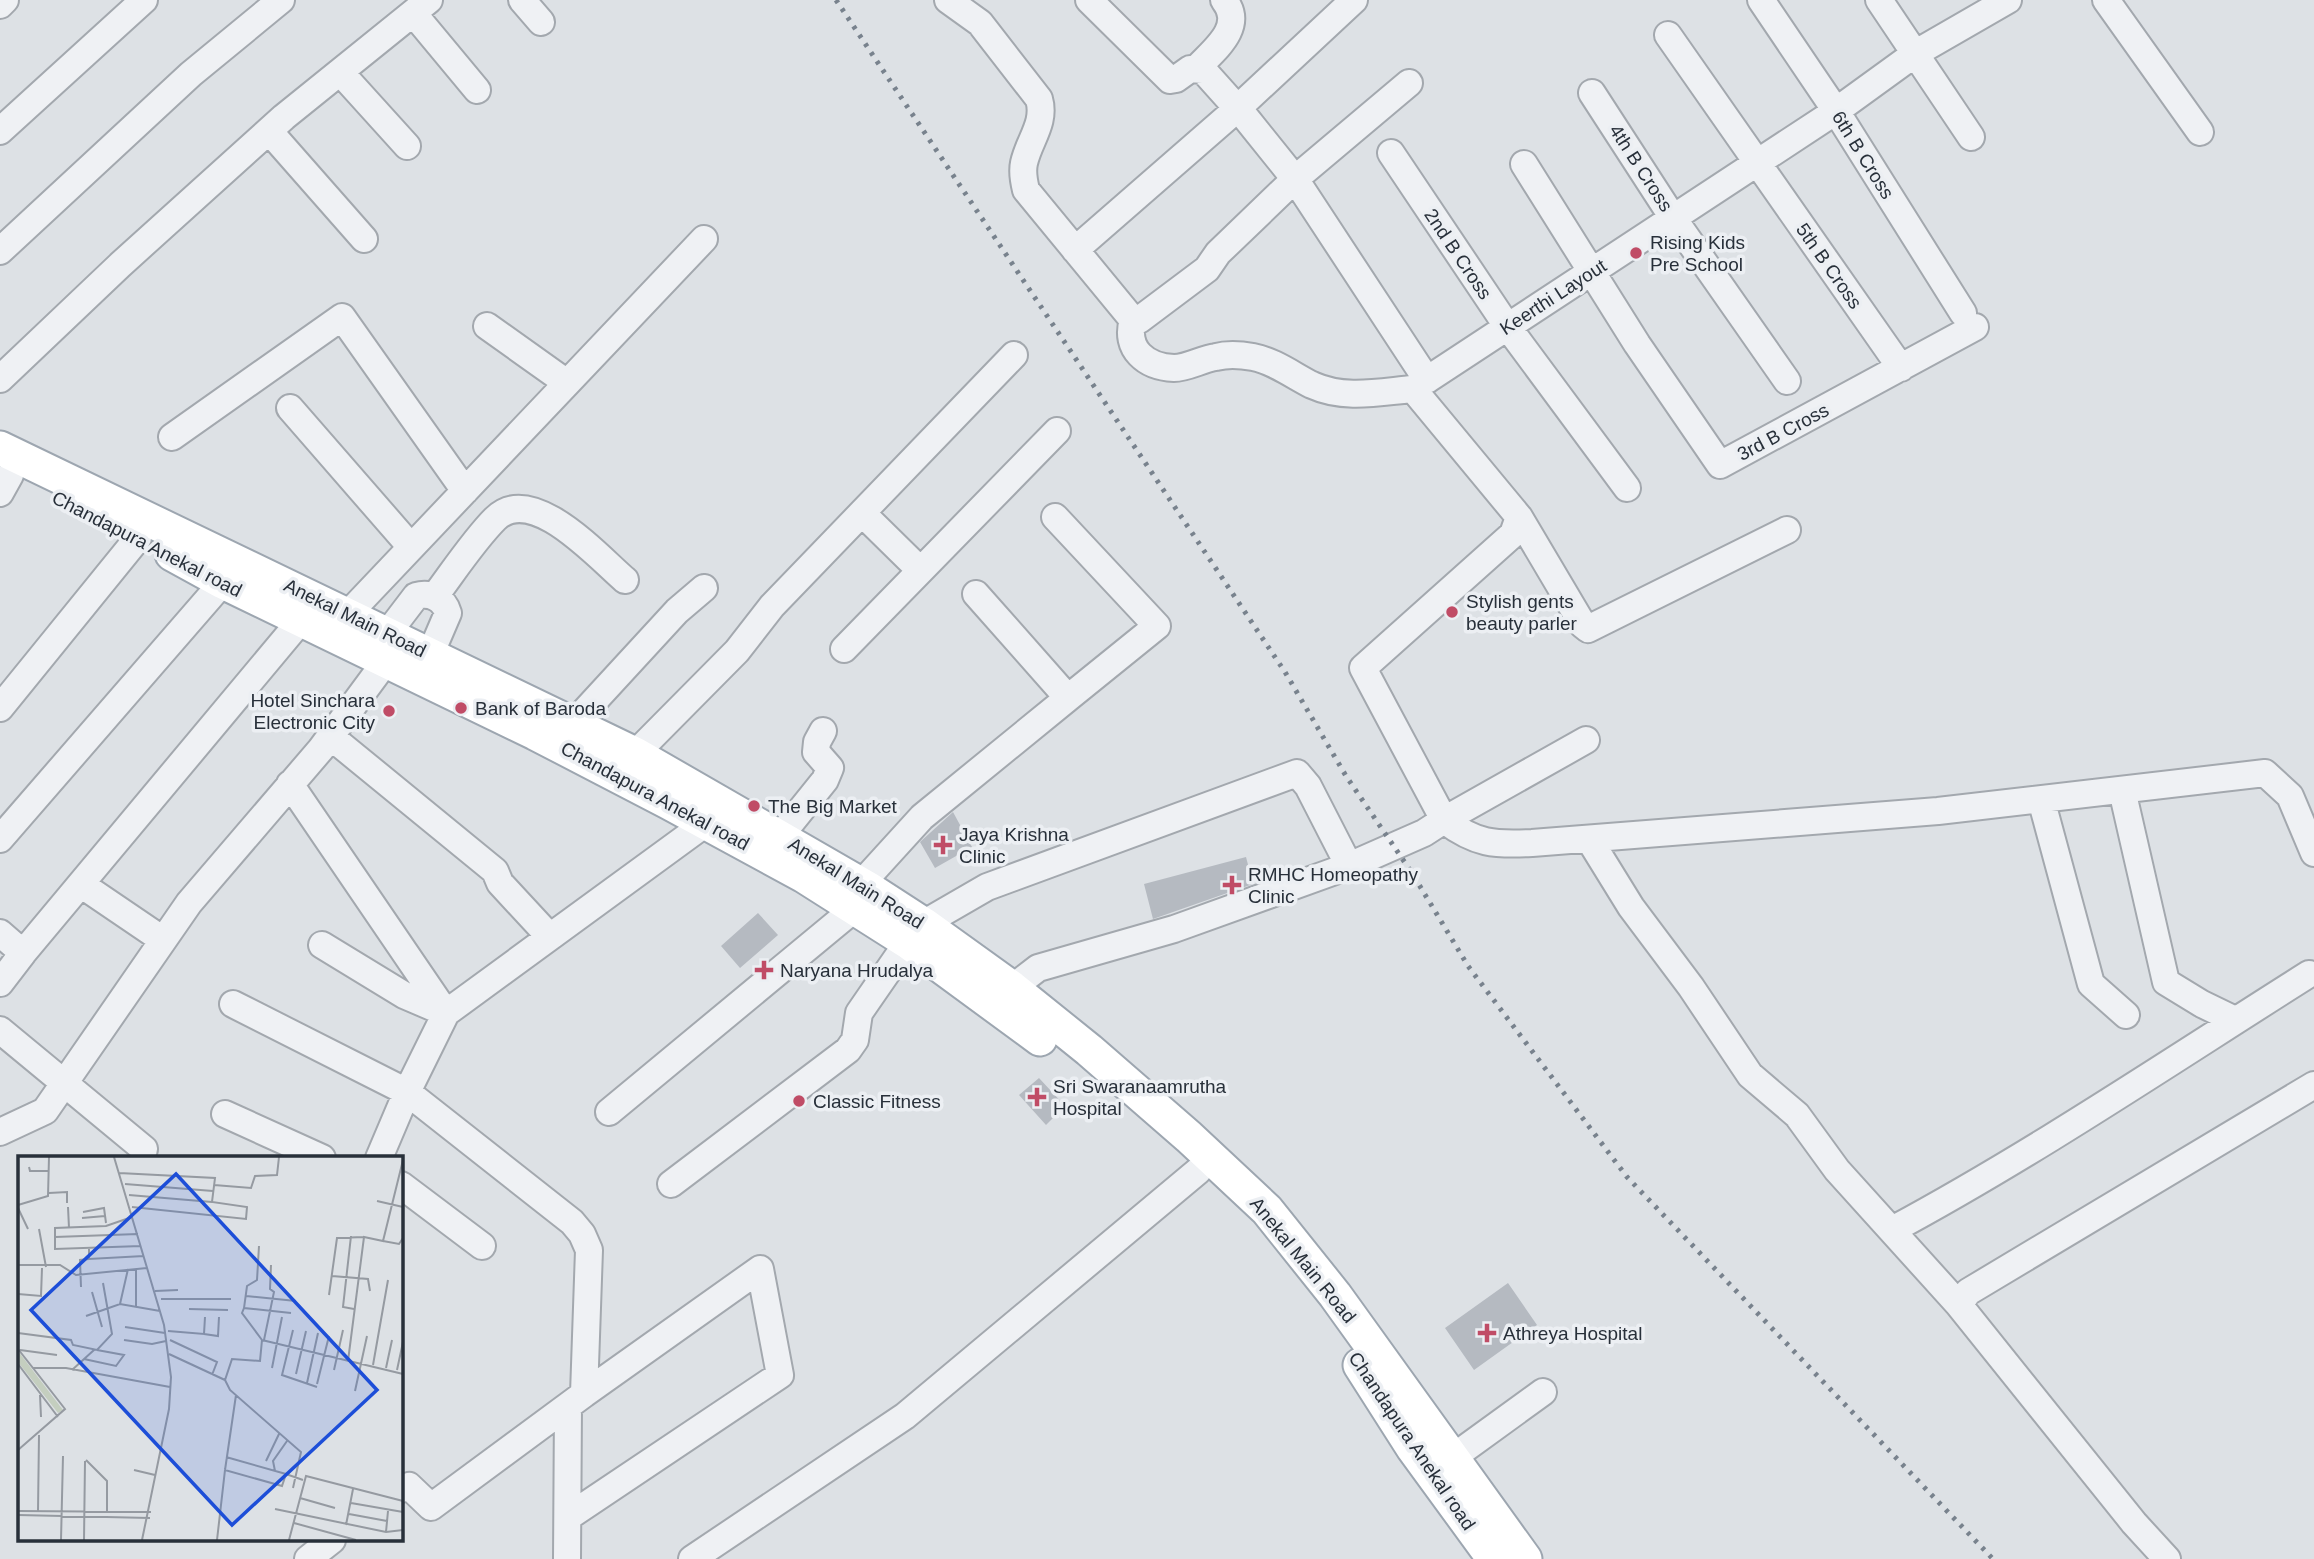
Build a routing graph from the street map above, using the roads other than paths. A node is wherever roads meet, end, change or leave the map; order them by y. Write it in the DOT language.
graph roads {
  1 [pos="5,0"];
  2 [pos="144,0"];
  3 [pos="281,0"];
  4 [pos="522,0"];
  5 [pos="948,0"];
  6 [pos="1089,0"];
  7 [pos="1224,0"];
  8 [pos="1354,0"];
  9 [pos="1761,0"];
  10 [pos="1878,0"];
  11 [pos="2106,0"];
  12 [pos="1995,4"];
  13 [pos="0,5"];
  14 [pos="421,6"];
  15 [pos="541,22"];
  16 [pos="1668,35"];
  17 [pos="1916,53"];
  18 [pos="1197,68"];
  19 [pos="340,72"];
  20 [pos="1409,83"];
  21 [pos="477,90"];
  22 [pos="1592,93"];
  23 [pos="1238,108"];
  24 [pos="1836,111"];
  25 [pos="0,131"];
  26 [pos="269,131"];
  27 [pos="2200,132"];
  28 [pos="1970,138"];
  29 [pos="407,146"];
  30 [pos="1391,153"];
  31 [pos="1758,163"];
  32 [pos="1524,164"];
  33 [pos="1295,179"];
  34 [pos="1674,218"];
  35 [pos="364,239"];
  36 [pos="704,239"];
  37 [pos="1075,250"];
  38 [pos="0,251"];
  39 [pos="1592,273"];
  40 [pos="1133,320"];
  41 [pos="1969,320"];
  42 [pos="487,326"];
  43 [pos="1507,326"];
  44 [pos="1014,355"];
  45 [pos="1901,368"];
  46 [pos="0,379"];
  47 [pos="1787,381"];
  48 [pos="568,383"];
  49 [pos="1420,385"];
  50 [pos="290,408"];
  51 [pos="1058,430"];
  52 [pos="172,437"];
  53 [pos="3,472"];
  54 [pos="1627,488"];
  55 [pos="465,491"];
  56 [pos="862,513"];
  57 [pos="1055,517"];
  58 [pos="1516,525"];
  59 [pos="1787,530"];
  60 [pos="138,538"];
  61 [pos="411,547"];
  62 [pos="920,570"];
  63 [pos="625,580"];
  64 [pos="223,582"];
  65 [pos="704,588"];
  66 [pos="976,594"];
  67 [pos="435,596"];
  68 [pos="302,619"];
  69 [pos="340,624"];
  70 [pos="387,648"];
  71 [pos="844,649"];
  72 [pos="430,655"];
  73 [pos="1068,698"];
  74 [pos="0,708"];
  75 [pos="823,731"];
  76 [pos="566,735"];
  77 [pos="330,736"];
  78 [pos="1586,740"];
  79 [pos="635,754"];
  80 [pos="290,784"];
  81 [pos="2122,790"];
  82 [pos="2041,799"];
  83 [pos="1444,820"];
  84 [pos="706,823"];
  85 [pos="780,836"];
  86 [pos="0,839"];
  87 [pos="1589,839"];
  88 [pos="2314,853"];
  89 [pos="1349,866"];
  90 [pos="82,885"];
  91 [pos="857,897"];
  92 [pos="0,933"];
  93 [pos="915,933"];
  94 [pos="550,937"];
  95 [pos="163,940"];
  96 [pos="322,945"];
  97 [pos="23,953"];
  98 [pos="2312,976"];
  99 [pos="0,984"];
  100 [pos="1003,997"];
  101 [pos="233,1004"];
  102 [pos="446,1013"];
  103 [pos="2126,1015"];
  104 [pos="2235,1020"];
  105 [pos="0,1030"];
  106 [pos="65,1084"];
  107 [pos="2314,1085"];
  108 [pos="407,1092"];
  109 [pos="609,1112"];
  110 [pos="225,1114"];
  111 [pos="0,1132"];
  112 [pos="144,1149"];
  113 [pos="318,1156"];
  114 [pos="380,1156"];
  115 [pos="1199,1171"];
  116 [pos="671,1184"];
  117 [pos="402,1186"];
  118 [pos="1892,1230"];
  119 [pos="482,1246"];
  120 [pos="1959,1305"];
  121 [pos="1543,1392"];
  122 [pos="576,1400"];
  123 [pos="1452,1458"];
  124 [pos="402,1489"];
  125 [pos="568,1517"];
  126 [pos="329,1542"];
  127 [pos="308,1559"];
  128 [pos="567,1559"];
  129 [pos="692,1559"];
  130 [pos="1494,1559"];
  131 [pos="1525,1559"];
  132 [pos="2167,1559"];
  1 -- 13 [label="street"];
  2 -- 25 [label="street"];
  3 -- 38 [label="street"];
  4 -- 15 [label="street"];
  5 -- 37 [label="street"];
  6 -- 18 [label="street"];
  7 -- 18 [label="street"];
  8 -- 23 [label="street"];
  9 -- 24 [label="street, 6th B Cross"];
  10 -- 17 [label="street"];
  11 -- 27 [label="street"];
  12 -- 17 [label="street, Keerthi Layout"];
  14 -- 19 [label="street"];
  14 -- 21 [label="street"];
  16 -- 31 [label="street, 5th B Cross"];
  17 -- 24 [label="street, Keerthi Layout"];
  17 -- 28 [label="street"];
  18 -- 23 [label="street"];
  19 -- 26 [label="street"];
  19 -- 29 [label="street"];
  20 -- 33 [label="street"];
  22 -- 34 [label="street, 4th B Cross"];
  23 -- 33 [label="street"];
  23 -- 37 [label="street"];
  24 -- 31 [label="street, Keerthi Layout"];
  24 -- 41 [label="street, 6th B Cross"];
  26 -- 35 [label="street"];
  26 -- 46 [label="street"];
  30 -- 43 [label="street, 2nd B Cross"];
  31 -- 34 [label="street, Keerthi Layout"];
  31 -- 45 [label="street, 5th B Cross"];
  32 -- 39 [label="street"];
  33 -- 40 [label="street"];
  33 -- 49 [label="street"];
  34 -- 39 [label="street, Keerthi Layout"];
  34 -- 47 [label="street, 4th B Cross"];
  36 -- 48 [label="street"];
  37 -- 40 [label="street"];
  39 -- 43 [label="street, Keerthi Layout"];
  39 -- 45 [label="street, 3rd B Cross"];
  40 -- 49 [label="street"];
  41 -- 45 [label="street, 3rd B Cross"];
  42 -- 48 [label="street"];
  43 -- 49 [label="street, Keerthi Layout"];
  43 -- 54 [label="street, 2nd B Cross"];
  44 -- 56 [label="street"];
  48 -- 55 [label="street"];
  49 -- 58 [label="street"];
  50 -- 61 [label="street"];
  51 -- 62 [label="street"];
  52 -- 55 [label="street"];
  53 -- 60 [label="main road, Chandapura Anekal road"];
  53 -- 69 [label="main road, Anekal Main Road"];
  55 -- 61 [label="street"];
  56 -- 62 [label="street"];
  56 -- 79 [label="street"];
  57 -- 73 [label="street"];
  58 -- 59 [label="street"];
  58 -- 83 [label="street"];
  60 -- 64 [label="main road, Chandapura Anekal road"];
  60 -- 74 [label="street"];
  61 -- 69 [label="street"];
  62 -- 71 [label="street"];
  63 -- 67 [label="street"];
  64 -- 68 [label="main road, Chandapura Anekal road"];
  64 -- 86 [label="street"];
  65 -- 76 [label="street"];
  66 -- 73 [label="street"];
  67 -- 70 [label="street"];
  67 -- 72 [label="street"];
  68 -- 69 [label="main road, Chandapura Anekal road"];
  68 -- 90 [label="street"];
  69 -- 70 [label="main road, Anekal Main Road"];
  70 -- 72 [label="main road, Anekal Main Road"];
  70 -- 76 [label="main road, Chandapura Anekal road"];
  70 -- 77 [label="street"];
  72 -- 76 [label="main road, Anekal Main Road"];
  73 -- 91 [label="street"];
  75 -- 85 [label="street"];
  76 -- 79 [label="main road, Anekal Main Road"];
  76 -- 84 [label="main road, Chandapura Anekal road"];
  77 -- 80 [label="street"];
  77 -- 94 [label="street"];
  78 -- 83 [label="street"];
  79 -- 85 [label="main road, Anekal Main Road"];
  80 -- 95 [label="street"];
  80 -- 102 [label="street"];
  81 -- 82 [label="street"];
  81 -- 88 [label="street"];
  81 -- 104 [label="street"];
  82 -- 87 [label="street"];
  82 -- 103 [label="street"];
  83 -- 87 [label="street"];
  83 -- 89 [label="street"];
  84 -- 91 [label="main road, Chandapura Anekal road"];
  84 -- 94 [label="street"];
  85 -- 91 [label="main road, Anekal Main Road"];
  87 -- 118 [label="street"];
  89 -- 93 [label="street"];
  89 -- 100 [label="street"];
  90 -- 95 [label="street"];
  90 -- 97 [label="street"];
  91 -- 93 [label="main road, Anekal Main Road"];
  91 -- 109 [label="street"];
  92 -- 97 [label="street"];
  93 -- 100 [label="main road, Anekal Main Road"];
  93 -- 116 [label="street"];
  94 -- 102 [label="street"];
  95 -- 106 [label="street"];
  96 -- 102 [label="street"];
  97 -- 99 [label="street"];
  98 -- 104 [label="street"];
  100 -- 115 [label="main road, Chandapura Anekal road"];
  100 -- 123 [label="main road, Anekal Main Road"];
  101 -- 108 [label="street"];
  102 -- 108 [label="street"];
  104 -- 118 [label="street"];
  105 -- 106 [label="street"];
  106 -- 111 [label="street"];
  106 -- 112 [label="street"];
  107 -- 120 [label="street"];
  108 -- 114 [label="street"];
  108 -- 122 [label="street"];
  110 -- 113 [label="street"];
  115 -- 129 [label="street"];
  115 -- 130 [label="main road, Chandapura Anekal road"];
  117 -- 119 [label="street"];
  118 -- 120 [label="street"];
  120 -- 132 [label="street"];
  121 -- 123 [label="street"];
  122 -- 124 [label="street"];
  122 -- 125 [label="street"];
  122 -- 125 [label="street"];
  123 -- 131 [label="main road, Anekal Main Road"];
  125 -- 128 [label="street"];
  126 -- 127 [label="street"];
}
